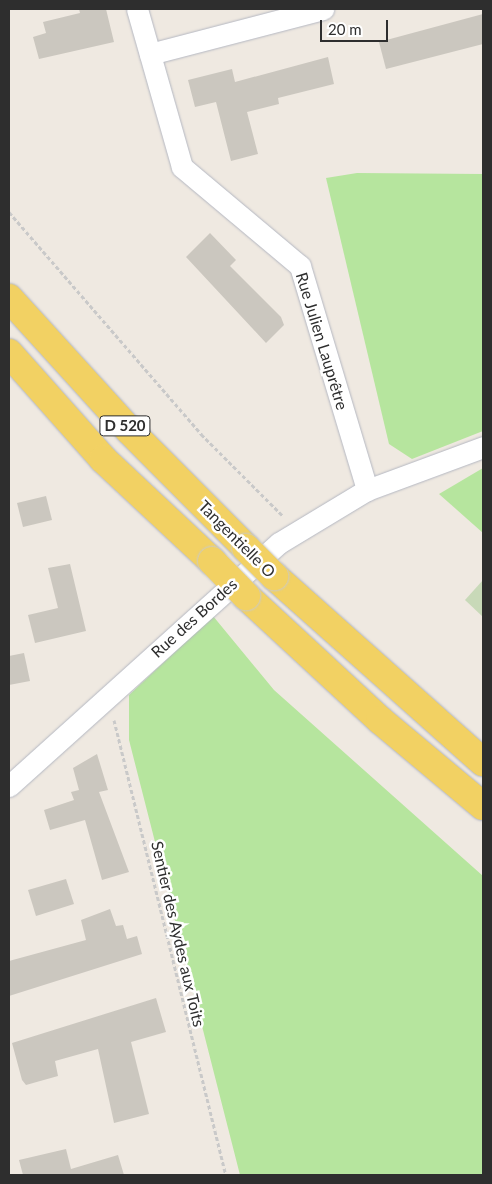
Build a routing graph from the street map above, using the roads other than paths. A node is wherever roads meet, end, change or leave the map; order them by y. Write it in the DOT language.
graph roads {
  1 [pos="138,9"];
  2 [pos="323,9"];
  3 [pos="150,54"];
  4 [pos="9,298"];
  5 [pos="9,353"];
  6 [pos="483,447"];
  7 [pos="366,490"];
  8 [pos="483,762"];
  9 [pos="9,786"];
  10 [pos="483,806"];
  1 -- 3 [label="street, Rue Julien Lauprêtre"];
  2 -- 3 [label="street"];
  3 -- 7 [label="street, Rue Julien Lauprêtre"];
  4 -- 8 [label="main road, Tangentielle O / D 520, bridge"];
  5 -- 10 [label="main road, Tangentielle O / D 520, bridge"];
  6 -- 7 [label="street, Rue des Bordes"];
  7 -- 9 [label="street, Rue des Bordes"];
}
